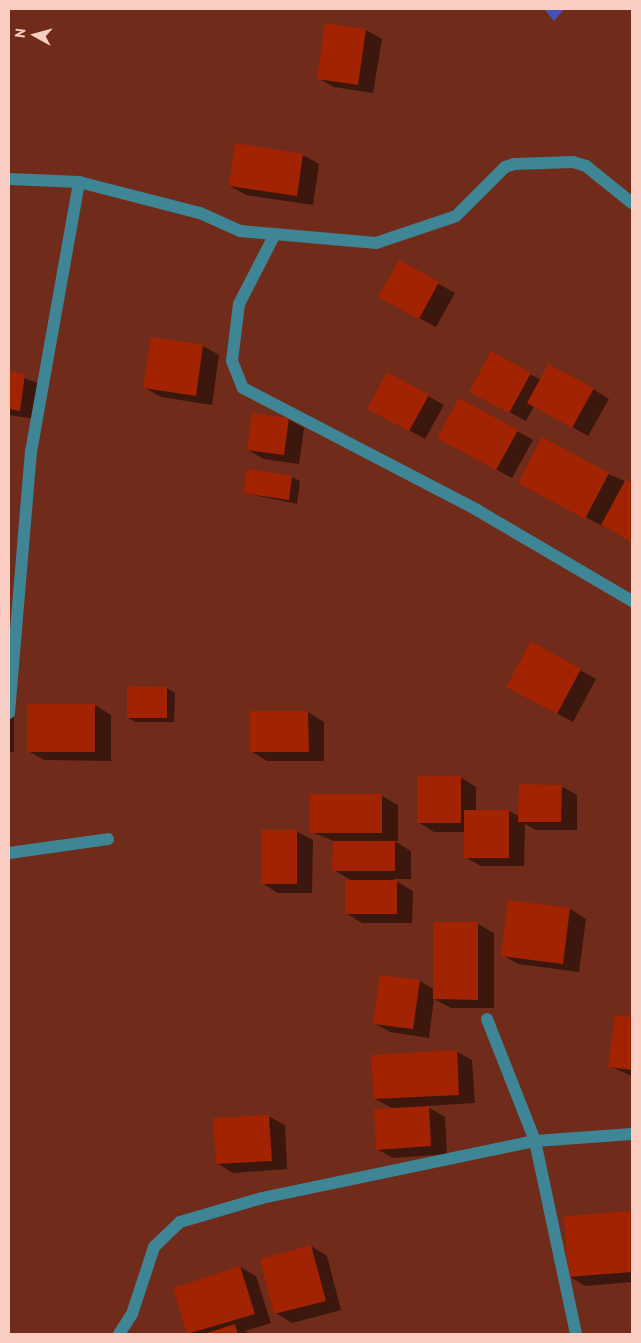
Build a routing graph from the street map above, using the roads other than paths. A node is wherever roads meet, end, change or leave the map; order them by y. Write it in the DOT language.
graph roads {
  1 [pos="9,180"];
  2 [pos="79,182"];
  3 [pos="632,203"];
  4 [pos="275,234"];
  5 [pos="632,601"];
  6 [pos="9,714"];
  7 [pos="108,839"];
  8 [pos="9,853"];
  9 [pos="487,1019"];
  10 [pos="632,1134"];
  11 [pos="535,1141"];
  12 [pos="119,1334"];
  13 [pos="576,1334"];
  1 -- 2 [label="street"];
  2 -- 4 [label="street"];
  2 -- 6 [label="street"];
  3 -- 4 [label="street"];
  4 -- 5 [label="street"];
  7 -- 8 [label="street"];
  9 -- 11 [label="street"];
  10 -- 11 [label="street"];
  11 -- 12 [label="street"];
  11 -- 13 [label="street"];
}
